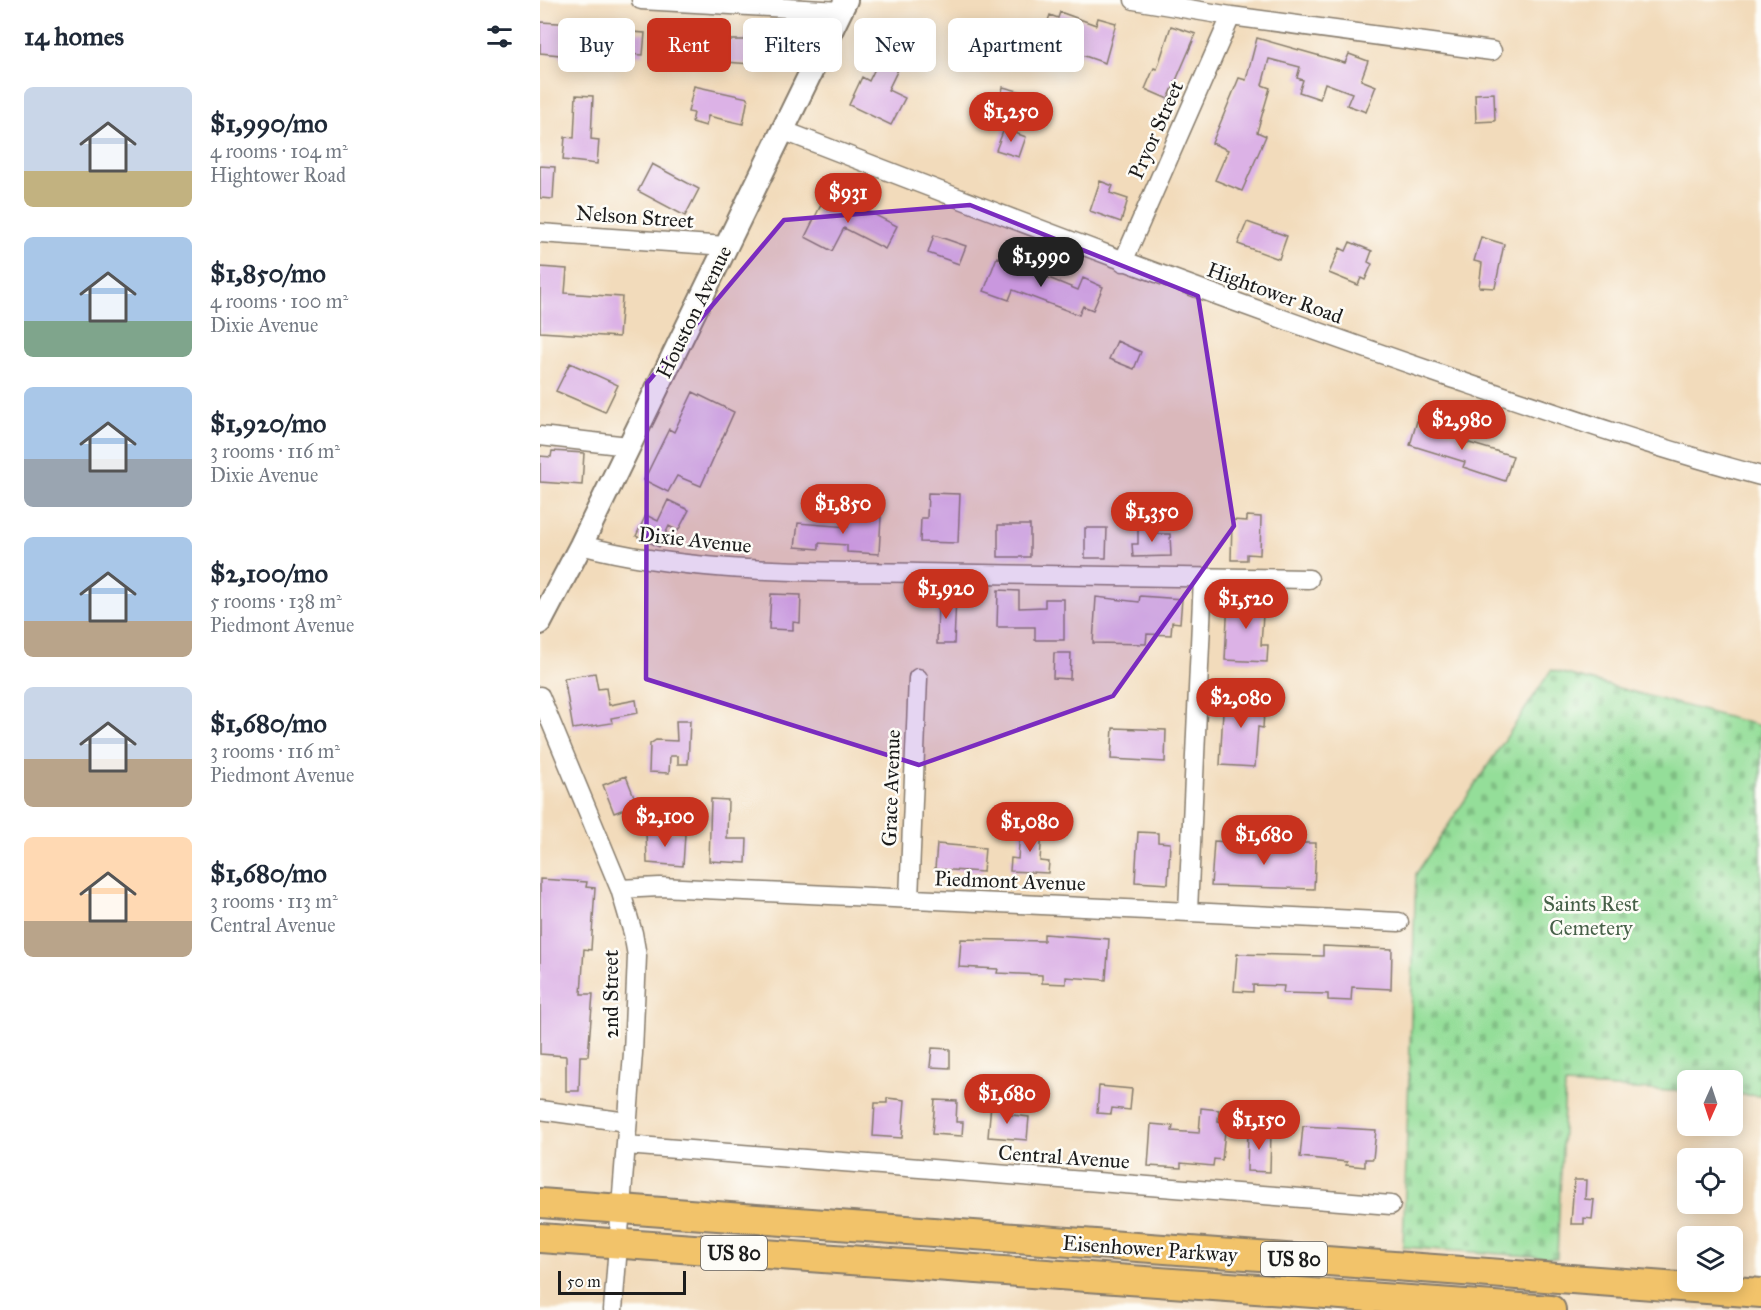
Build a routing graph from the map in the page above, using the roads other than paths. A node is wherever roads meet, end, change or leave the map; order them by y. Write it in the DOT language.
graph roads {
  1 [pos="641,0"];
  2 [pos="1134,0"];
  3 [pos="843,5"];
  4 [pos="1231,16"];
  5 [pos="1492,51"];
  6 [pos="782,130"];
  7 [pos="540,233"];
  8 [pos="726,246"];
  9 [pos="1123,262"];
  10 [pos="540,436"];
  11 [pos="628,446"];
  12 [pos="1761,476"];
  13 [pos="581,544"];
  14 [pos="1203,578"];
  15 [pos="1309,579"];
  16 [pos="540,623"];
  17 [pos="918,678"];
  18 [pos="540,696"];
  19 [pos="620,889"];
  20 [pos="909,899"];
  21 [pos="1188,911"];
  22 [pos="1399,922"];
  23 [pos="540,1110"];
  24 [pos="627,1122"];
  25 [pos="626,1145"];
  26 [pos="540,1203"];
  27 [pos="1391,1205"];
  28 [pos="621,1208"];
  29 [pos="540,1238"];
  30 [pos="618,1245"];
  31 [pos="1761,1293"];
  32 [pos="613,1310"];
  33 [pos="1551,1310"];
  1 -- 3 [label="street"];
  2 -- 4 [label="street"];
  3 -- 6 [label="street, Houston Avenue"];
  4 -- 5 [label="street"];
  4 -- 9 [label="street, Pryor Street"];
  6 -- 8 [label="street, Houston Avenue"];
  6 -- 9 [label="street, Hightower Road"];
  7 -- 8 [label="street, Nelson Street"];
  8 -- 11 [label="street, Houston Avenue"];
  9 -- 12 [label="street, Hightower Road"];
  10 -- 11 [label="street"];
  11 -- 13 [label="street, Houston Avenue"];
  13 -- 14 [label="street, Dixie Avenue"];
  13 -- 16 [label="street, Houston Avenue"];
  14 -- 15 [label="street, Dixie Avenue"];
  14 -- 21 [label="street"];
  17 -- 20 [label="street, Grace Avenue"];
  18 -- 19 [label="street, 2nd Street"];
  19 -- 20 [label="street, Piedmont Avenue"];
  19 -- 24 [label="street, 2nd Street"];
  20 -- 21 [label="street, Piedmont Avenue"];
  21 -- 22 [label="street, Piedmont Avenue"];
  23 -- 24 [label="street"];
  24 -- 25 [label="street, 2nd Street"];
  25 -- 27 [label="street, Central Avenue"];
  25 -- 28 [label="street, 2nd Street"];
  26 -- 28 [label="main road, Eisenhower Parkway / US 80"];
  28 -- 30 [label="street, 2nd Street"];
  28 -- 31 [label="main road, Eisenhower Parkway / US 80"];
  29 -- 30 [label="main road, Eisenhower Parkway / US 80"];
  30 -- 32 [label="street, 2nd Street"];
  30 -- 33 [label="main road, Eisenhower Parkway / US 80"];
}
